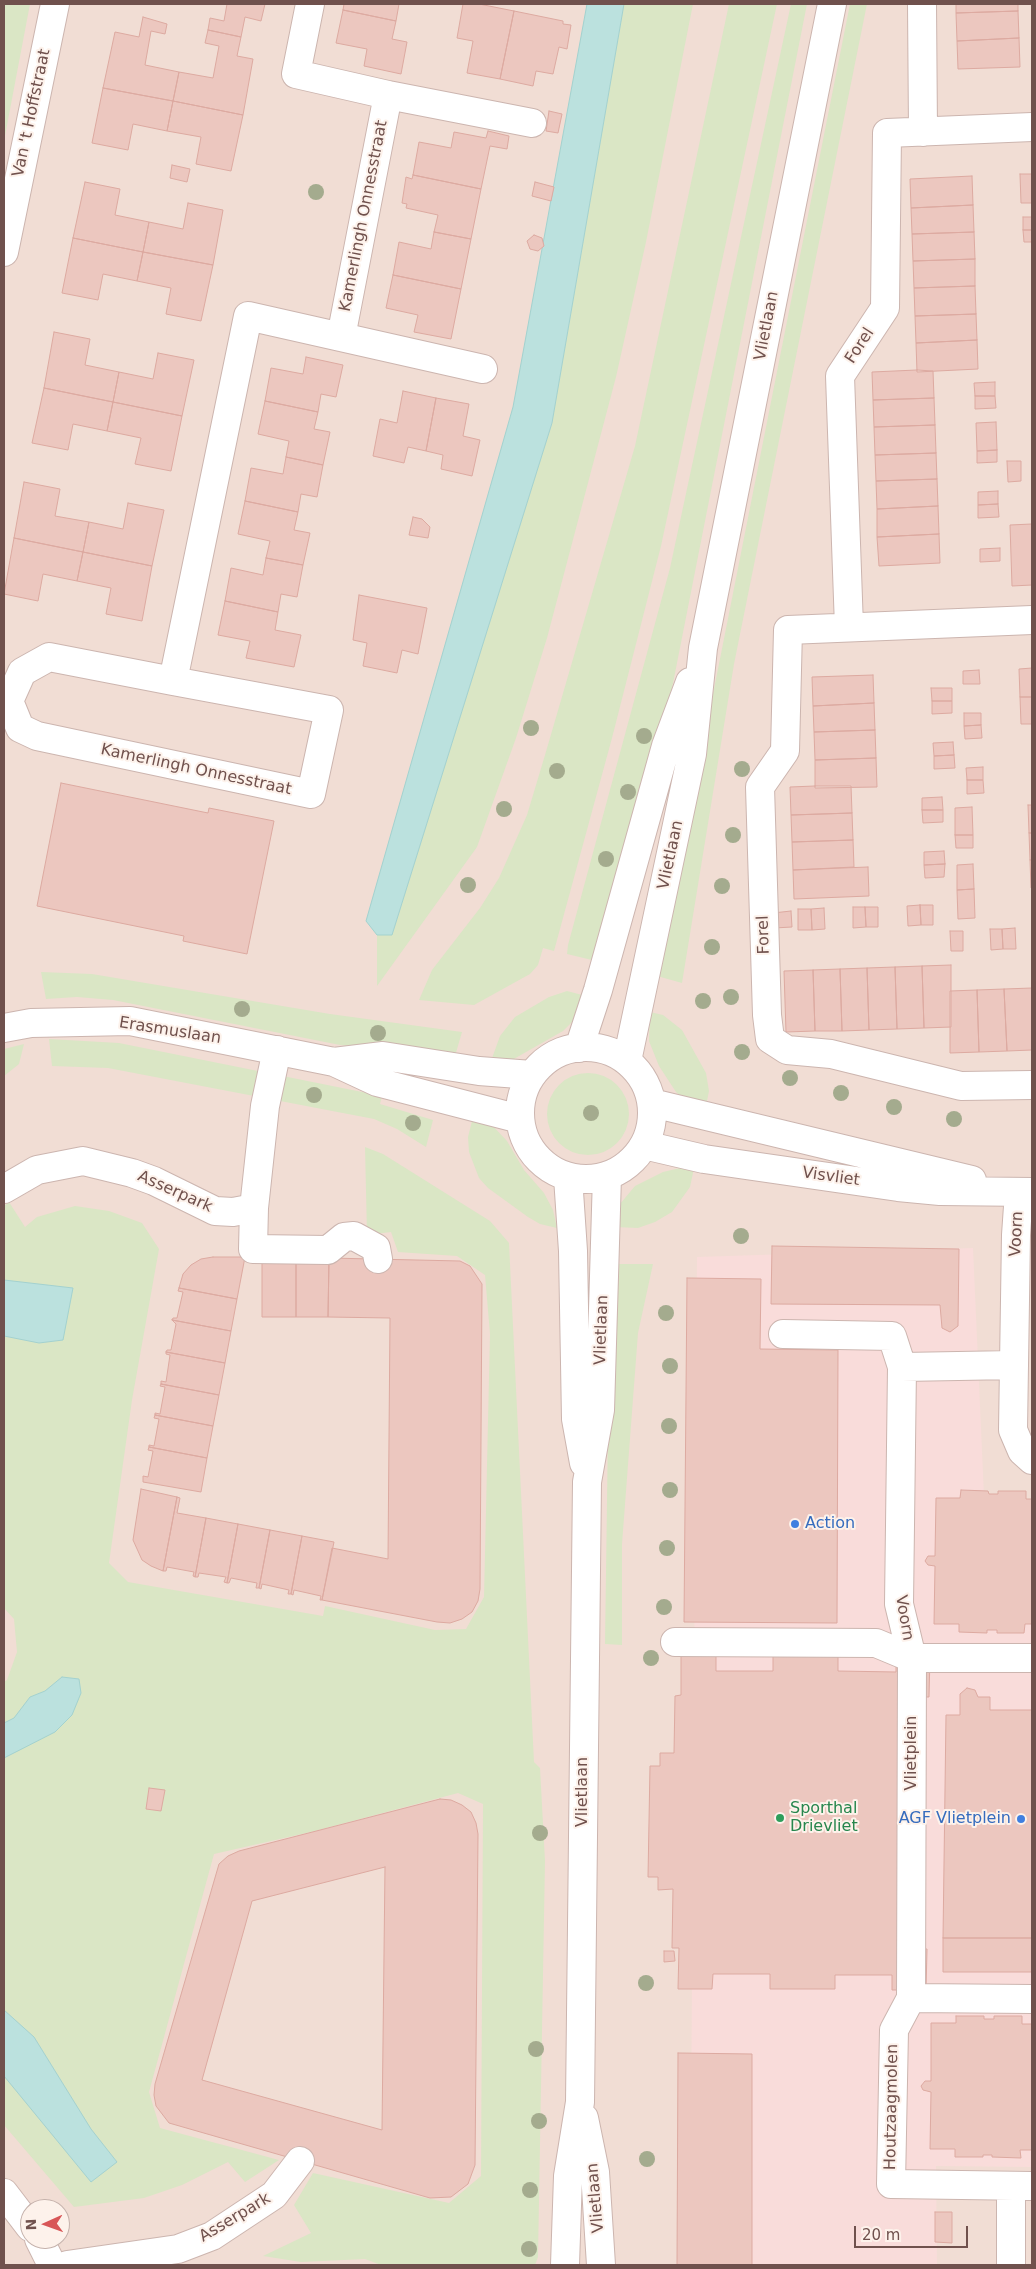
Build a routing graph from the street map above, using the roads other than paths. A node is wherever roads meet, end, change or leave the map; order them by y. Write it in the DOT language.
graph roads {
  1 [pos="55,4"];
  2 [pos="310,4"];
  3 [pos="832,4"];
  4 [pos="922,4"];
  5 [pos="388,95"];
  6 [pos="532,123"];
  7 [pos="1032,127"];
  8 [pos="923,132"];
  9 [pos="4,252"];
  10 [pos="341,337"];
  11 [pos="483,369"];
  12 [pos="1032,620"];
  13 [pos="849,627"];
  14 [pos="703,648"];
  15 [pos="173,681"];
  16 [pos="6,700"];
  17 [pos="4,1028"];
  18 [pos="579,1048"];
  19 [pos="277,1050"];
  20 [pos="627,1061"];
  21 [pos="334,1062"];
  22 [pos="532,1075"];
  23 [pos="1032,1085"];
  24 [pos="652,1103"];
  25 [pos="520,1119"];
  26 [pos="644,1145"];
  27 [pos="608,1176"];
  28 [pos="568,1177"];
  29 [pos="4,1189"];
  30 [pos="1026,1192"];
  31 [pos="254,1208"];
  32 [pos="378,1259"];
  33 [pos="783,1334"];
  34 [pos="1014,1365"];
  35 [pos="902,1367"];
  36 [pos="1032,1460"];
  37 [pos="587,1482"];
  38 [pos="675,1642"];
  39 [pos="912,1658"];
  40 [pos="1032,1658"];
  41 [pos="911,1998"];
  42 [pos="1032,1999"];
  43 [pos="894,2030"];
  44 [pos="580,2102"];
  45 [pos="300,2161"];
  46 [pos="1022,2186"];
  47 [pos="6,2200"];
  48 [pos="20,2216"];
  49 [pos="44,2249"];
  50 [pos="52,2265"];
  51 [pos="67,2265"];
  52 [pos="565,2265"];
  53 [pos="601,2265"];
  54 [pos="1011,2265"];
  1 -- 9 [label="street, Van 't Hoffstraat"];
  2 -- 5 [label="street"];
  3 -- 14 [label="street, Vlietlaan"];
  4 -- 8 [label="street"];
  5 -- 6 [label="street"];
  5 -- 10 [label="street, Kamerlingh Onnesstraat"];
  7 -- 8 [label="street, Forel"];
  8 -- 13 [label="street, Forel"];
  10 -- 11 [label="street"];
  10 -- 15 [label="street"];
  12 -- 13 [label="street, Forel"];
  13 -- 23 [label="street, Forel"];
  14 -- 18 [label="street, Vlietlaan"];
  14 -- 20 [label="street, Vlietlaan"];
  15 -- 16 [label="street, Kamerlingh Onnesstraat"];
  15 -- 16 [label="street, Kamerlingh Onnesstraat"];
  17 -- 19 [label="street, Erasmuslaan"];
  18 -- 20 [label="street"];
  18 -- 22 [label="street"];
  19 -- 21 [label="street, Erasmuslaan"];
  19 -- 31 [label="street"];
  20 -- 24 [label="street"];
  21 -- 22 [label="street, Erasmuslaan"];
  21 -- 25 [label="street, Erasmuslaan"];
  22 -- 25 [label="street"];
  24 -- 26 [label="street"];
  24 -- 30 [label="street, Visvliet"];
  25 -- 28 [label="street"];
  26 -- 27 [label="street"];
  26 -- 30 [label="street, Visvliet"];
  27 -- 28 [label="street"];
  27 -- 37 [label="street, Vlietlaan"];
  28 -- 37 [label="street, Vlietlaan"];
  29 -- 31 [label="street, Asserpark"];
  30 -- 34 [label="street, Voorn"];
  31 -- 32 [label="street"];
  33 -- 35 [label="street, Voorn"];
  34 -- 35 [label="street"];
  34 -- 36 [label="street, Voorn"];
  35 -- 39 [label="street, Voorn"];
  37 -- 44 [label="street, Vlietlaan"];
  38 -- 39 [label="street, Voorn"];
  39 -- 40 [label="street"];
  39 -- 41 [label="street, Vlietplein"];
  41 -- 42 [label="street"];
  41 -- 43 [label="street, Vlietplein"];
  43 -- 46 [label="street, Houtzaagmolen"];
  44 -- 52 [label="street, Vlietlaan"];
  44 -- 53 [label="street, Vlietlaan"];
  45 -- 51 [label="street, Asserpark"];
  46 -- 54 [label="street, Houtzaagmolen"];
  47 -- 48 [label="street"];
  49 -- 50 [label="street"];
}
